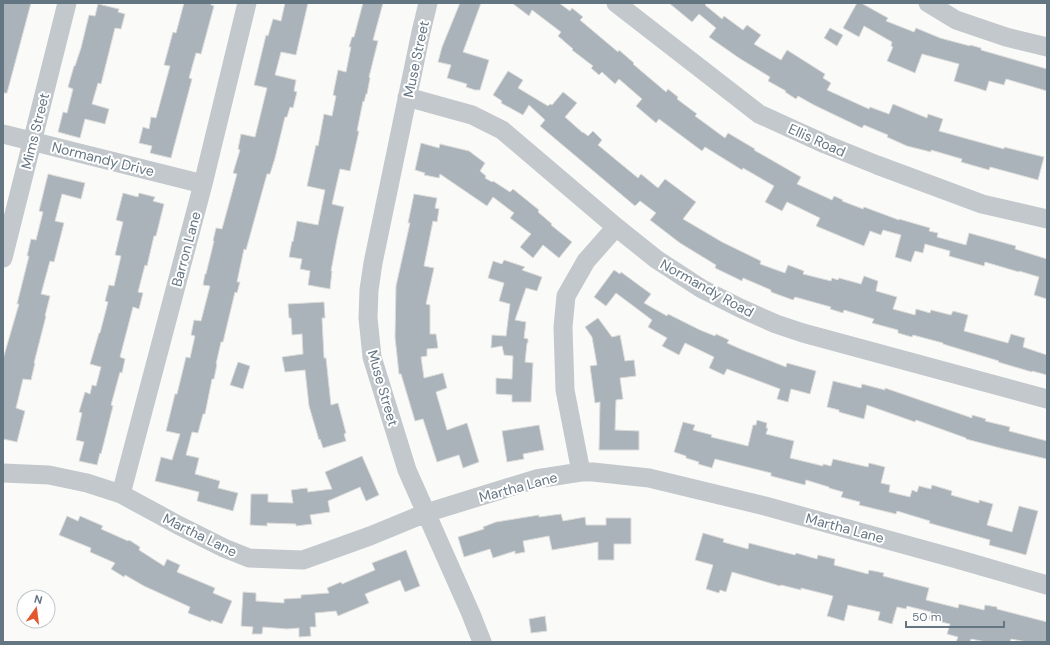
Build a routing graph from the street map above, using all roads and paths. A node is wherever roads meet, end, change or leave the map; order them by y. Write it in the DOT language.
graph roads {
  1 [pos="67,3"];
  2 [pos="247,3"];
  3 [pos="428,3"];
  4 [pos="616,3"];
  5 [pos="928,3"];
  6 [pos="1047,47"];
  7 [pos="407,97"];
  8 [pos="3,134"];
  9 [pos="32,142"];
  10 [pos="203,184"];
  11 [pos="1047,219"];
  12 [pos="616,227"];
  13 [pos="3,258"];
  14 [pos="1047,399"];
  15 [pos="581,472"];
  16 [pos="3,473"];
  17 [pos="121,494"];
  18 [pos="426,513"];
  19 [pos="1047,584"];
  20 [pos="482,642"];
  1 -- 9 [label="street, Mims Street"];
  2 -- 10 [label="street, Barron Lane"];
  3 -- 7 [label="street, Muse Street"];
  4 -- 11 [label="street, Ellis Road"];
  5 -- 6 [label="street"];
  7 -- 12 [label="street, Normandy Road"];
  7 -- 18 [label="street, Muse Street"];
  8 -- 9 [label="street, Normandy Drive"];
  9 -- 10 [label="street, Normandy Drive"];
  9 -- 13 [label="street, Mims Street"];
  10 -- 17 [label="street, Barron Lane"];
  12 -- 14 [label="street, Normandy Road"];
  12 -- 15 [label="street"];
  15 -- 18 [label="street, Martha Lane"];
  15 -- 19 [label="street, Martha Lane"];
  16 -- 17 [label="street, Martha Lane"];
  17 -- 18 [label="street, Martha Lane"];
  18 -- 20 [label="street, Muse Street"];
}
